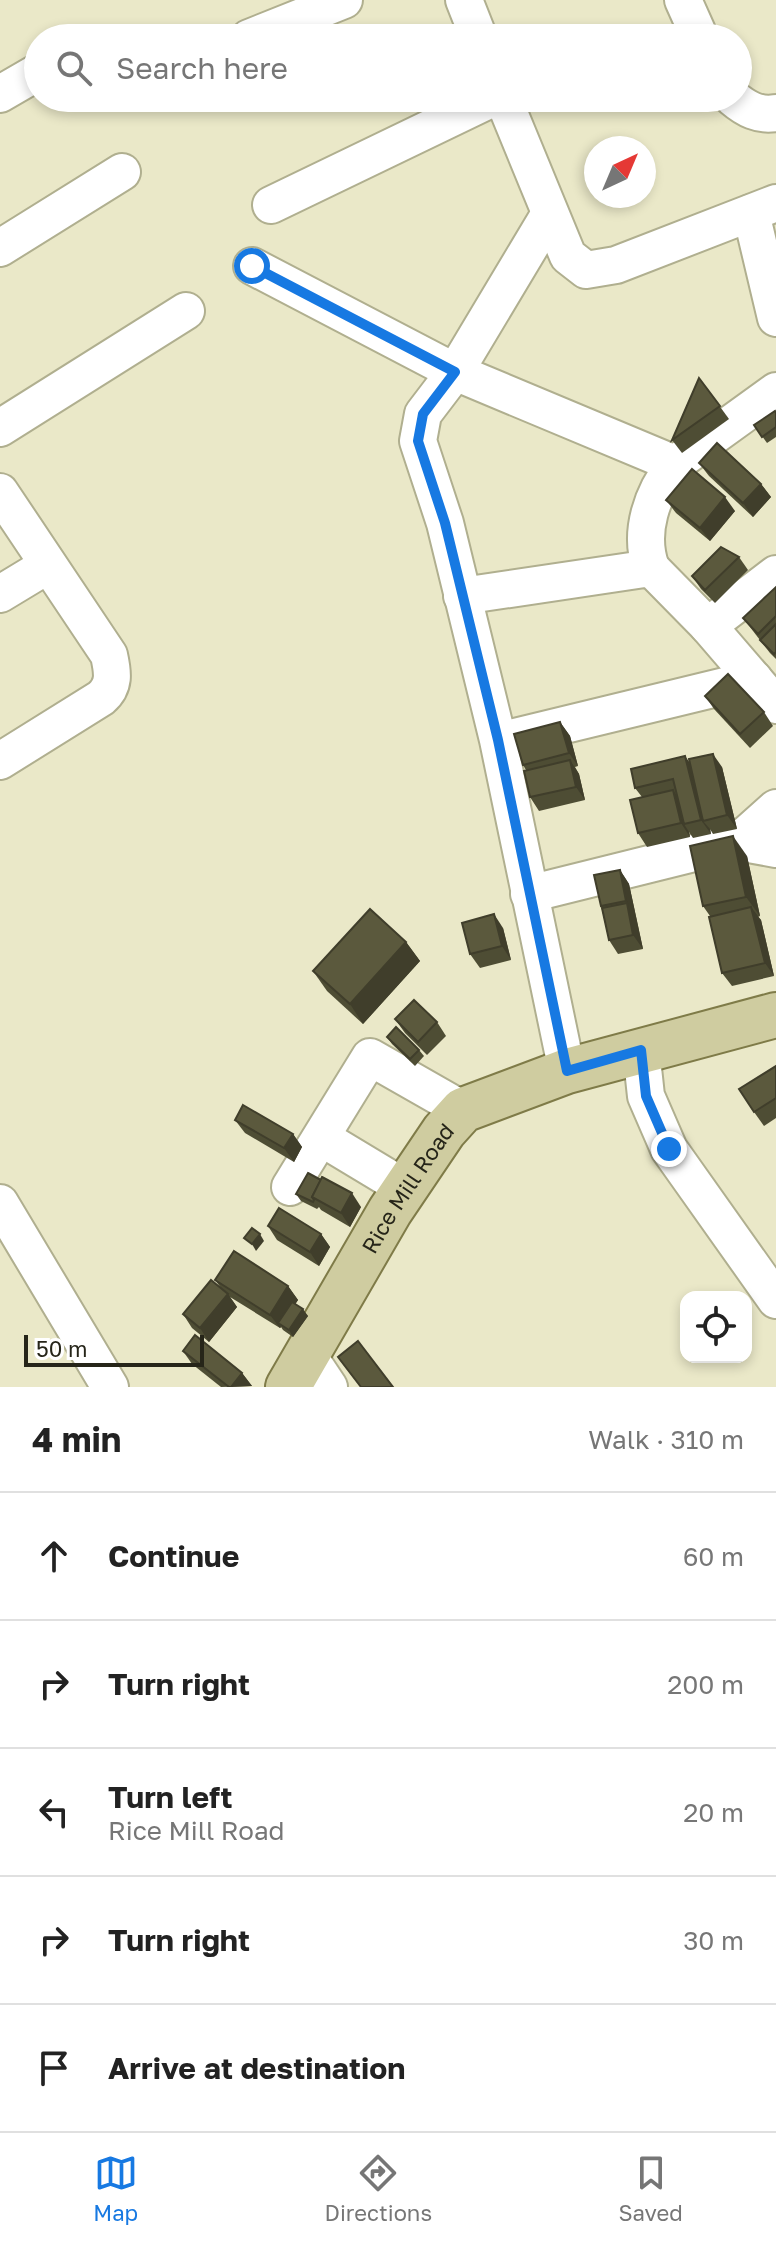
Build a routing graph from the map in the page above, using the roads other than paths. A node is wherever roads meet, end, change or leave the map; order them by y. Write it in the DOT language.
graph roads {
  1 [pos="344,0"];
  2 [pos="464,0"];
  3 [pos="683,0"];
  4 [pos="284,24"];
  5 [pos="473,24"];
  6 [pos="694,24"];
  7 [pos="24,80"];
  8 [pos="0,94"];
  9 [pos="752,111"];
  10 [pos="464,112"];
  11 [pos="509,112"];
  12 [pos="776,113"];
  13 [pos="122,172"];
  14 [pos="271,205"];
  15 [pos="764,208"];
  16 [pos="549,215"];
  17 [pos="0,248"];
  18 [pos="252,266"];
  19 [pos="186,311"];
  20 [pos="776,318"];
  21 [pos="455,372"];
  22 [pos="776,391"];
  23 [pos="0,428"];
  24 [pos="675,464"];
  25 [pos="0,492"];
  26 [pos="48,565"];
  27 [pos="651,568"];
  28 [pos="776,574"];
  29 [pos="0,594"];
  30 [pos="462,596"];
  31 [pos="708,626"];
  32 [pos="765,692"];
  33 [pos="498,740"];
  34 [pos="0,761"];
  35 [pos="776,808"];
  36 [pos="738,842"];
  37 [pos="776,849"];
  38 [pos="529,894"];
  39 [pos="776,1015"];
  40 [pos="641,1050"];
  41 [pos="567,1071"];
  42 [pos="463,1110"];
  43 [pos="322,1138"];
  44 [pos="290,1187"];
  45 [pos="405,1188"];
  46 [pos="1,1209"];
  47 [pos="776,1300"];
  48 [pos="308,1376"];
  49 [pos="110,1387"];
  1 -- 4 [label="street"];
  2 -- 5 [label="street"];
  3 -- 6 [label="street"];
  7 -- 8 [label="street"];
  9 -- 12 [label="street"];
  10 -- 14 [label="street"];
  11 -- 16 [label="street"];
  13 -- 17 [label="street"];
  15 -- 16 [label="street"];
  15 -- 20 [label="street"];
  16 -- 21 [label="street"];
  18 -- 21 [label="street"];
  19 -- 23 [label="street"];
  21 -- 24 [label="street"];
  21 -- 30 [label="street"];
  22 -- 24 [label="street"];
  24 -- 27 [label="street"];
  25 -- 26 [label="street"];
  26 -- 29 [label="street"];
  26 -- 34 [label="street"];
  27 -- 30 [label="street"];
  27 -- 31 [label="street"];
  28 -- 31 [label="street"];
  30 -- 33 [label="street"];
  31 -- 32 [label="street"];
  32 -- 33 [label="street"];
  33 -- 38 [label="street"];
  35 -- 36 [label="street"];
  36 -- 37 [label="street"];
  36 -- 38 [label="street"];
  38 -- 41 [label="street"];
  39 -- 40 [label="main road, Rice Mill Road"];
  40 -- 41 [label="main road, Rice Mill Road"];
  40 -- 47 [label="street"];
  41 -- 42 [label="main road, Rice Mill Road"];
  42 -- 43 [label="street"];
  42 -- 45 [label="main road, Rice Mill Road"];
  43 -- 44 [label="street"];
  43 -- 45 [label="street"];
  45 -- 48 [label="main road, Rice Mill Road"];
  46 -- 49 [label="street"];
}
